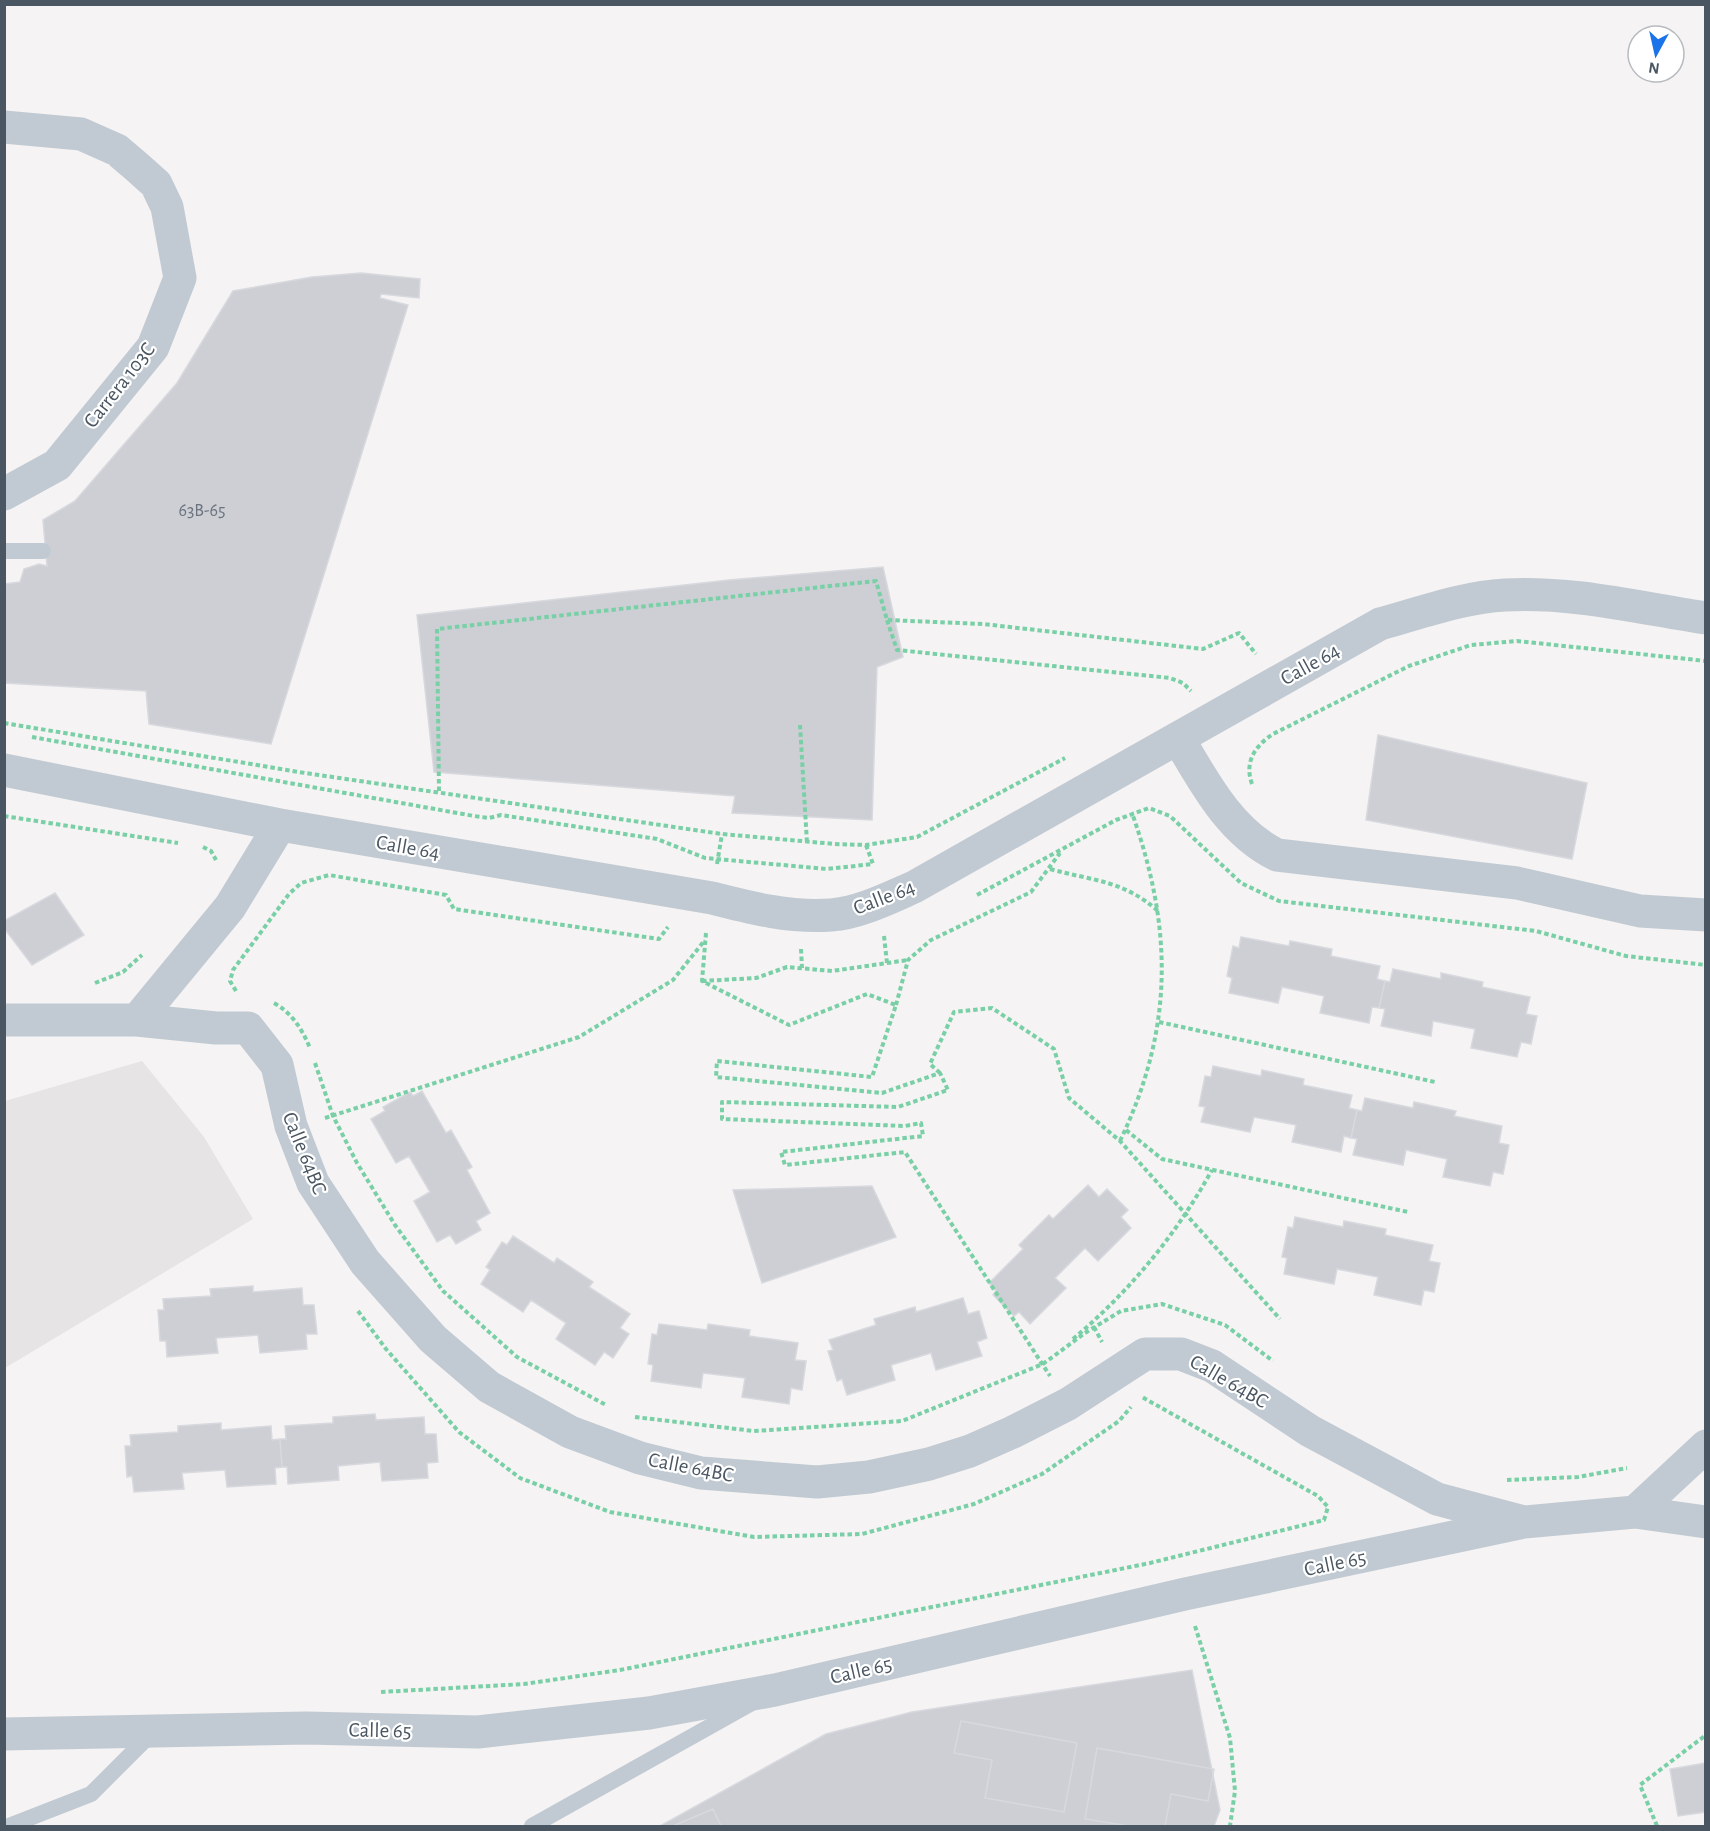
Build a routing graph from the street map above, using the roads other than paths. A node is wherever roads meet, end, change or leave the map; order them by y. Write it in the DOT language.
graph roads {
  1 [pos="4,127"];
  2 [pos="4,494"];
  3 [pos="4,551"];
  4 [pos="43,551"];
  5 [pos="1706,618"];
  6 [pos="1178,738"];
  7 [pos="4,770"];
  8 [pos="280,825"];
  9 [pos="1706,915"];
  10 [pos="4,1020"];
  11 [pos="137,1020"];
  12 [pos="1706,1446"];
  13 [pos="1635,1512"];
  14 [pos="1524,1522"];
  15 [pos="1706,1522"];
  16 [pos="775,1690"];
  17 [pos="154,1730"];
  18 [pos="4,1734"];
  19 [pos="9,1827"];
  20 [pos="532,1827"];
  1 -- 2 [label="street, Carrera 103C"];
  3 -- 4 [label="lane"];
  5 -- 6 [label="street, Calle 64"];
  6 -- 8 [label="street, Calle 64"];
  6 -- 9 [label="street"];
  7 -- 8 [label="street, Calle 64"];
  8 -- 11 [label="street"];
  10 -- 11 [label="street, Calle 64BC"];
  11 -- 14 [label="street, Calle 64BC"];
  12 -- 13 [label="street"];
  13 -- 14 [label="street, Calle 65"];
  13 -- 15 [label="street, Calle 65"];
  14 -- 16 [label="street, Calle 65"];
  16 -- 17 [label="street, Calle 65"];
  16 -- 20 [label="lane"];
  17 -- 18 [label="street, Calle 65"];
  17 -- 19 [label="lane"];
}
